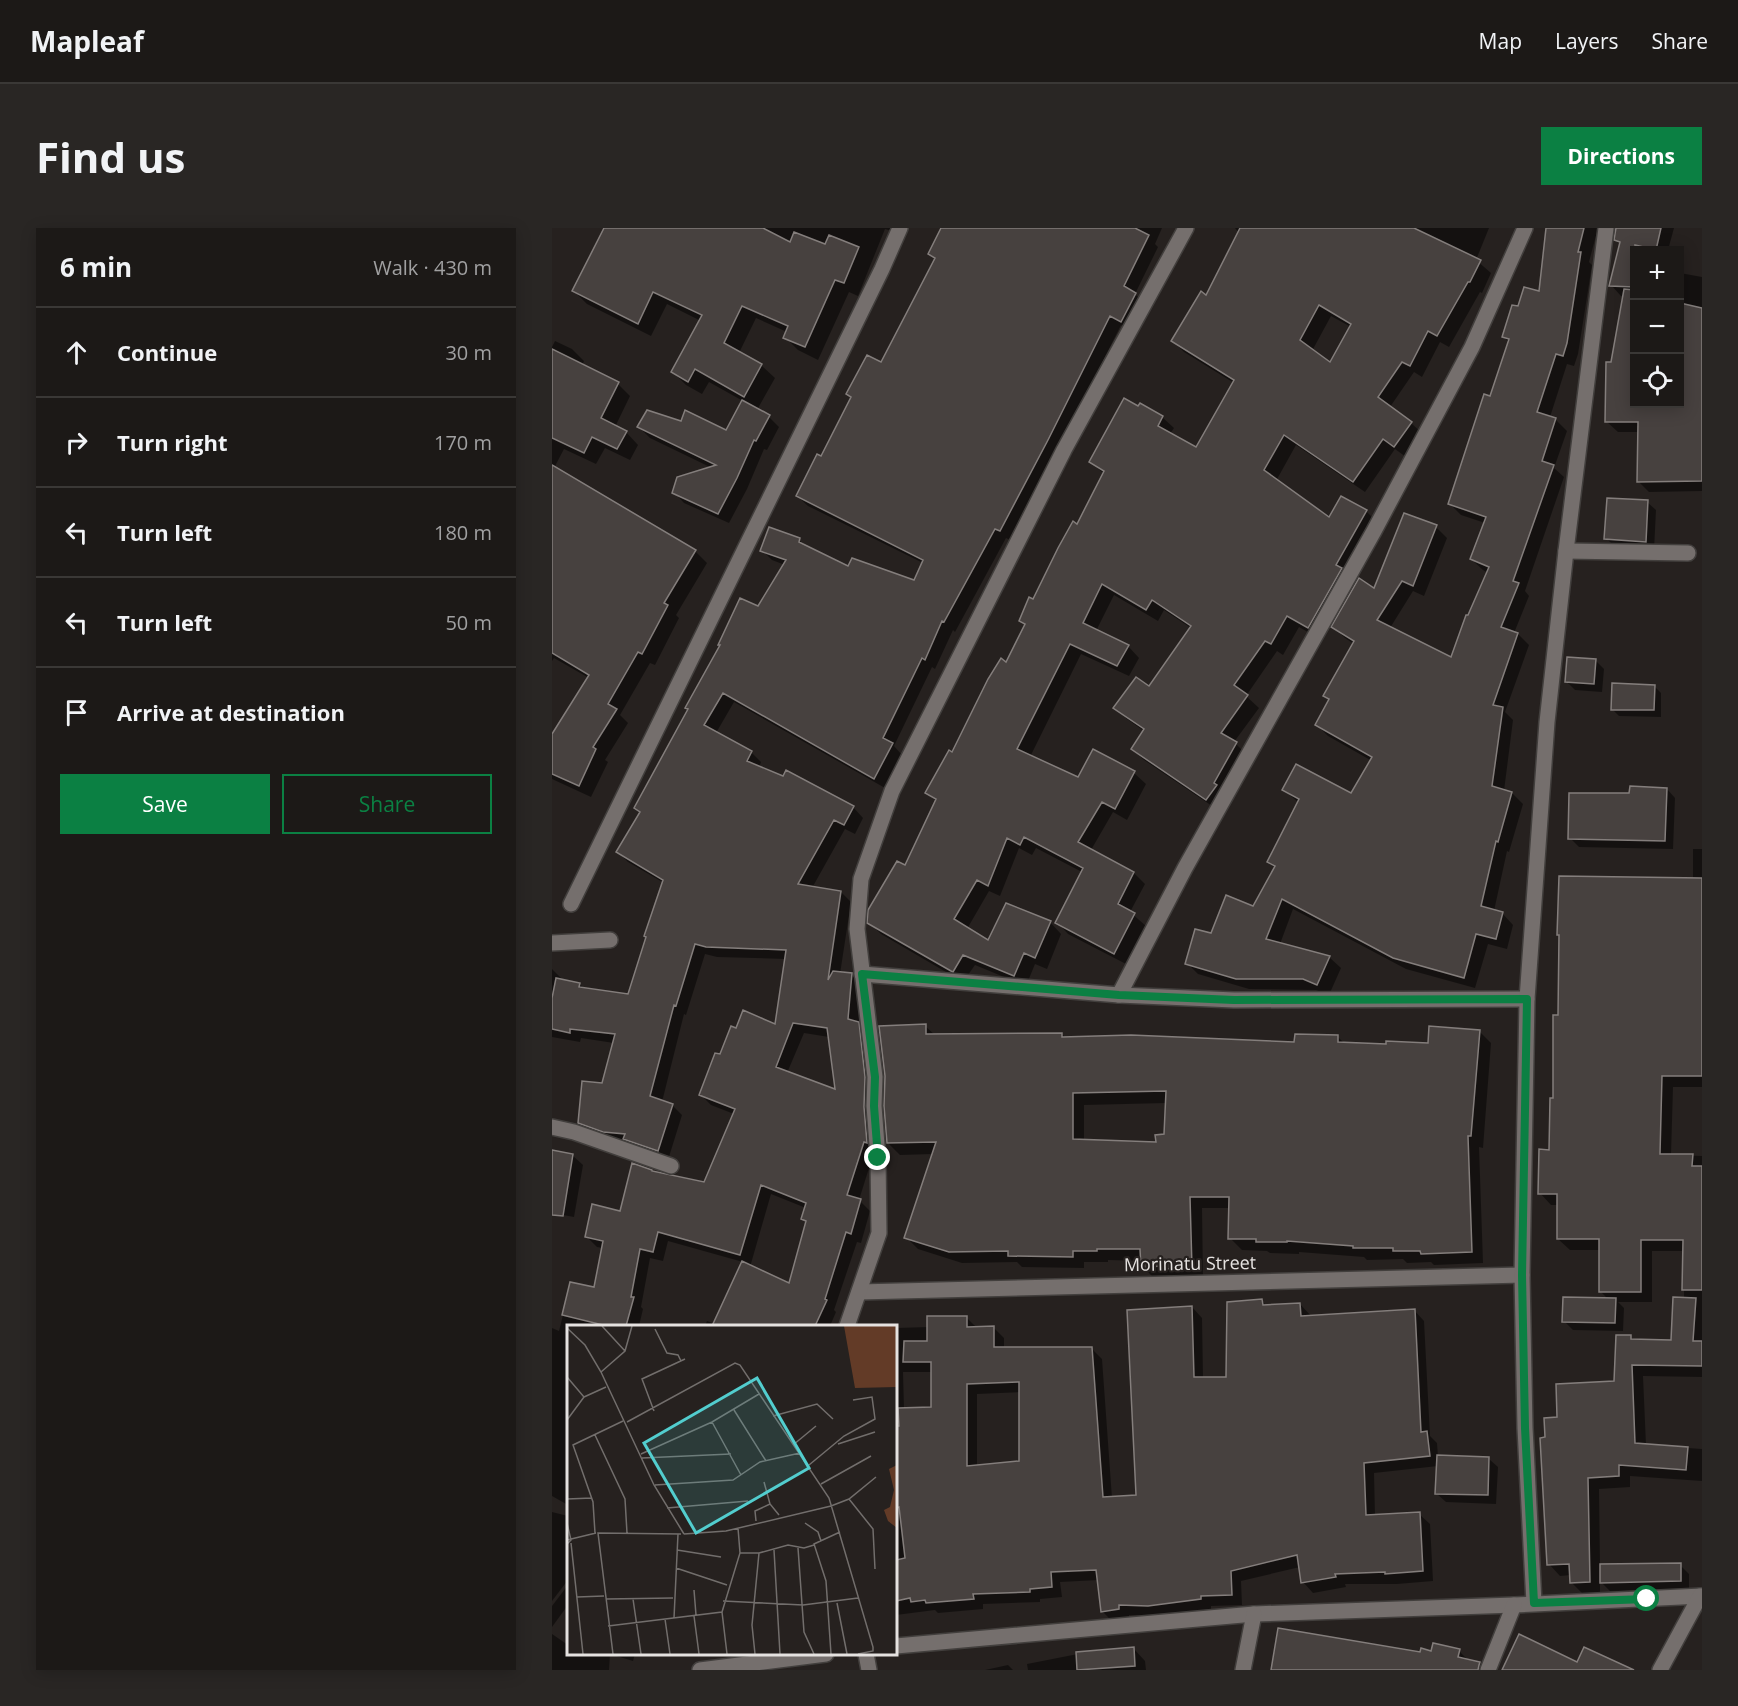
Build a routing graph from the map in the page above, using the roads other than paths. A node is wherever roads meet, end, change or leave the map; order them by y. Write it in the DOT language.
graph roads {
  1 [pos="900,228"];
  2 [pos="1186,228"];
  3 [pos="1525,228"];
  4 [pos="1606,228"];
  5 [pos="1566,551"];
  6 [pos="1688,553"];
  7 [pos="571,904"];
  8 [pos="610,940"];
  9 [pos="552,942"];
  10 [pos="862,974"];
  11 [pos="1119,995"];
  12 [pos="1527,999"];
  13 [pos="552,1127"];
  14 [pos="671,1166"];
  15 [pos="1522,1275"];
  16 [pos="859,1292"];
  17 [pos="847,1325"];
  18 [pos="1701,1596"];
  19 [pos="1534,1603"];
  20 [pos="1514,1605"];
  21 [pos="1254,1614"];
  22 [pos="897,1646"];
  23 [pos="800,1655"];
  24 [pos="866,1655"];
  25 [pos="747,1659"];
  26 [pos="700,1670"];
  27 [pos="869,1670"];
  28 [pos="1243,1670"];
  29 [pos="1488,1670"];
  30 [pos="1660,1670"];
  1 -- 7 [label="street"];
  2 -- 10 [label="street"];
  3 -- 11 [label="street"];
  4 -- 5 [label="street"];
  5 -- 6 [label="street"];
  5 -- 12 [label="street"];
  8 -- 9 [label="street"];
  10 -- 11 [label="street"];
  10 -- 16 [label="street"];
  11 -- 12 [label="street"];
  12 -- 15 [label="street"];
  13 -- 14 [label="street"];
  15 -- 16 [label="street, Morinatu Street"];
  15 -- 19 [label="street"];
  16 -- 17 [label="street"];
  18 -- 19 [label="street"];
  18 -- 30 [label="street"];
  19 -- 20 [label="street"];
  20 -- 21 [label="street"];
  20 -- 29 [label="street"];
  21 -- 22 [label="street"];
  21 -- 28 [label="street"];
  23 -- 25 [label="street"];
  24 -- 27 [label="street"];
  25 -- 26 [label="street"];
}
